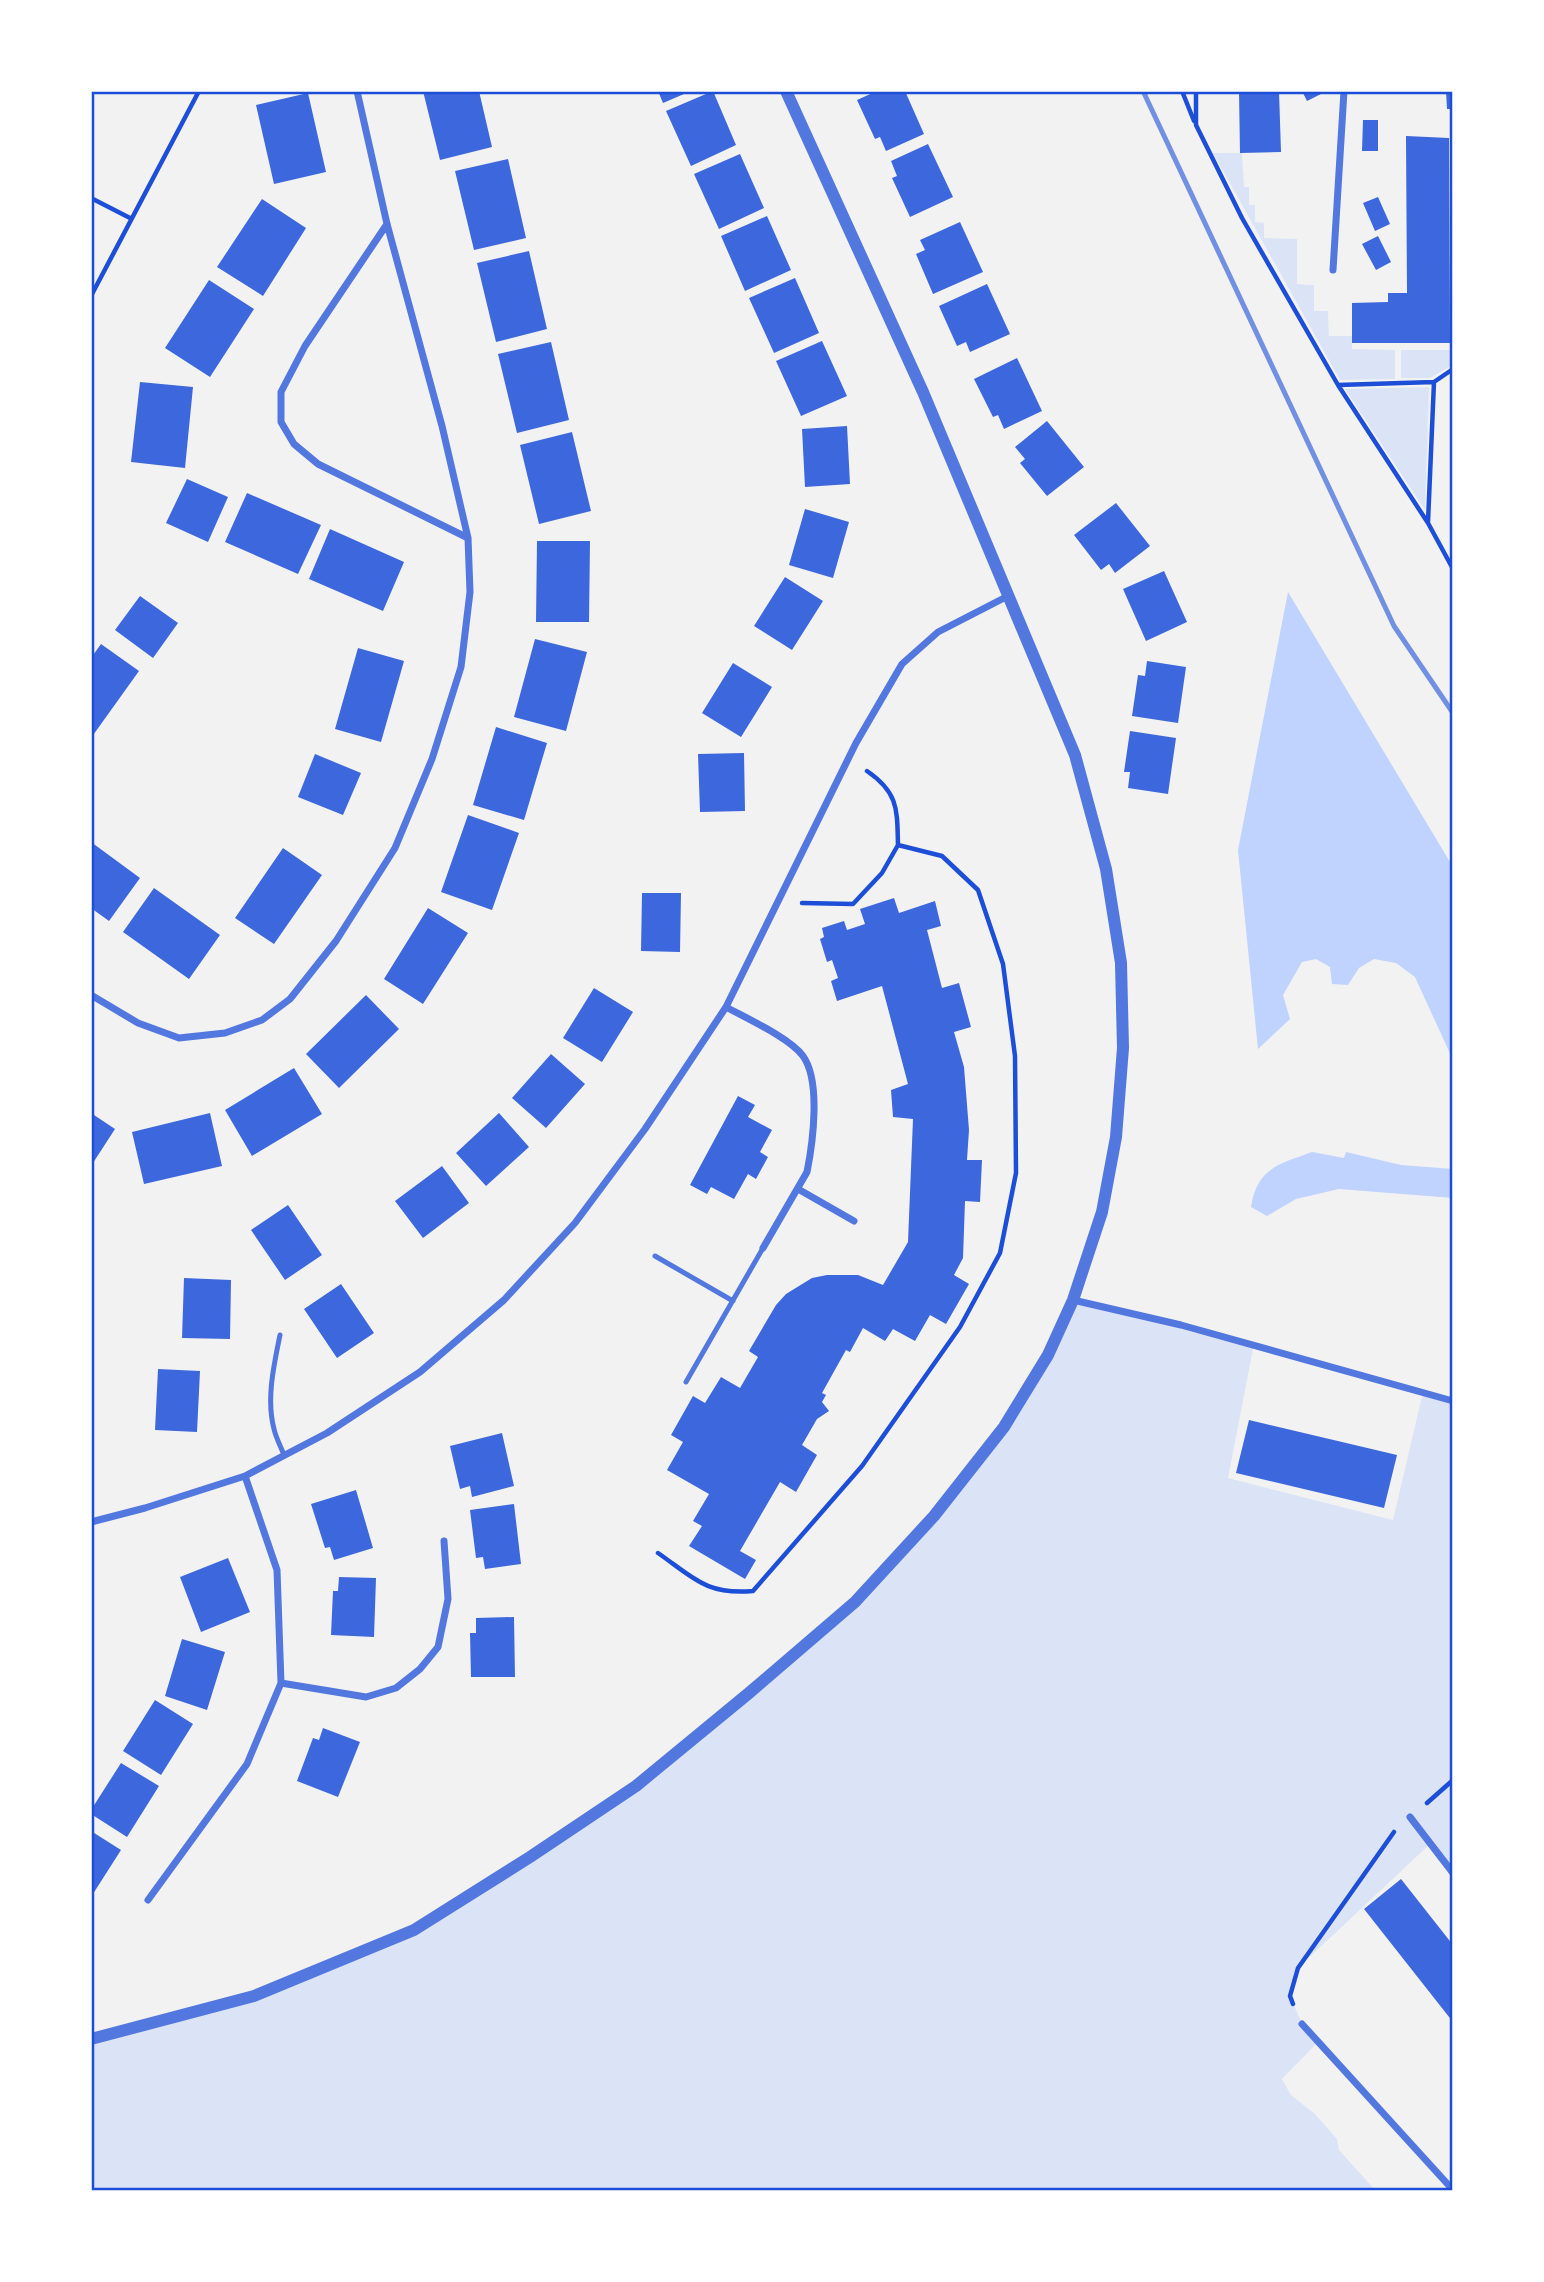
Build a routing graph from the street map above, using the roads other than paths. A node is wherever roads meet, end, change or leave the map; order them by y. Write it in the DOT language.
graph roads {
  1 [pos="357,91"];
  2 [pos="786,91"];
  3 [pos="1344,91"];
  4 [pos="387,224"];
  5 [pos="1334,270"];
  6 [pos="468,538"];
  7 [pos="1008,596"];
  8 [pos="91,995"];
  9 [pos="726,1007"];
  10 [pos="798,1189"];
  11 [pos="854,1221"];
  12 [pos="763,1248"];
  13 [pos="655,1256"];
  14 [pos="1073,1300"];
  15 [pos="733,1301"];
  16 [pos="280,1335"];
  17 [pos="686,1382"];
  18 [pos="1453,1401"];
  19 [pos="284,1455"];
  20 [pos="245,1476"];
  21 [pos="91,1522"];
  22 [pos="444,1541"];
  23 [pos="281,1683"];
  24 [pos="1410,1817"];
  25 [pos="1453,1873"];
  26 [pos="148,1900"];
  27 [pos="1302,2024"];
  28 [pos="91,2039"];
  29 [pos="1453,2190"];
  1 -- 4 [label="street"];
  2 -- 7 [label="street"];
  3 -- 5 [label="street"];
  4 -- 6 [label="street"];
  4 -- 6 [label="street"];
  6 -- 8 [label="street"];
  7 -- 9 [label="street"];
  7 -- 14 [label="street"];
  9 -- 10 [label="street"];
  9 -- 19 [label="street"];
  10 -- 11 [label="street"];
  10 -- 12 [label="street"];
  12 -- 15 [label="lane"];
  13 -- 15 [label="lane"];
  14 -- 18 [label="street"];
  14 -- 28 [label="street"];
  15 -- 17 [label="lane"];
  16 -- 19 [label="lane"];
  19 -- 20 [label="street"];
  20 -- 21 [label="street"];
  20 -- 23 [label="street"];
  22 -- 23 [label="street"];
  23 -- 26 [label="street"];
  24 -- 25 [label="street"];
  27 -- 29 [label="street"];
}
